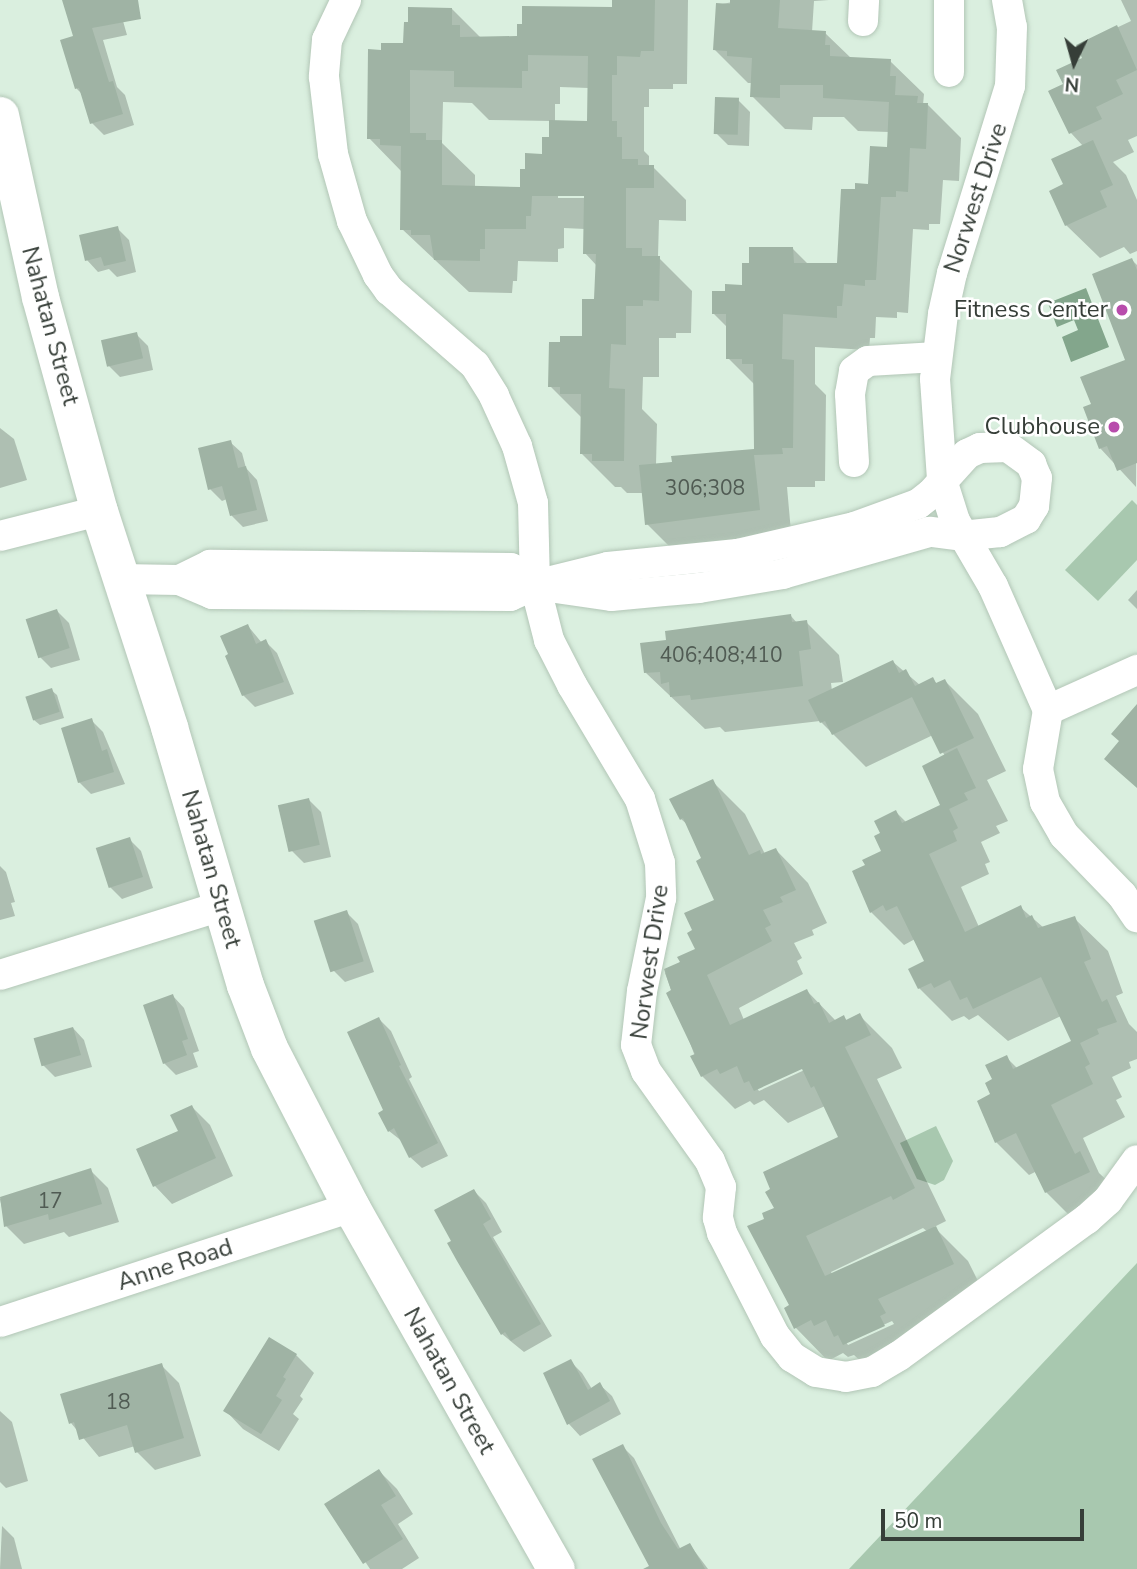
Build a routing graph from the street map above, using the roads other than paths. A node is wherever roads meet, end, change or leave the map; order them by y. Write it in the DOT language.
graph roads {
  1 [pos="346,0"];
  2 [pos="949,0"];
  3 [pos="1007,0"];
  4 [pos="949,72"];
  5 [pos="0,115"];
  6 [pos="937,357"];
  7 [pos="854,461"];
  8 [pos="943,480"];
  9 [pos="99,511"];
  10 [pos="0,536"];
  11 [pos="964,536"];
  12 [pos="120,579"];
  13 [pos="536,585"];
  14 [pos="1137,670"];
  15 [pos="1048,710"];
  16 [pos="222,906"];
  17 [pos="1137,917"];
  18 [pos="0,975"];
  19 [pos="1137,1160"];
  20 [pos="351,1207"];
  21 [pos="0,1322"];
  22 [pos="556,1569"];
  1 -- 13 [label="street, Norwest Drive"];
  2 -- 4 [label="street"];
  3 -- 6 [label="street, Norwest Drive"];
  5 -- 9 [label="main road, Nahatan Street"];
  6 -- 7 [label="street"];
  6 -- 8 [label="street, Norwest Drive"];
  8 -- 11 [label="street, Norwest Drive"];
  8 -- 11 [label="street"];
  8 -- 13 [label="street"];
  9 -- 10 [label="street"];
  9 -- 12 [label="main road, Nahatan Street"];
  11 -- 13 [label="street"];
  11 -- 15 [label="street, Norwest Drive"];
  12 -- 13 [label="street"];
  12 -- 16 [label="main road, Nahatan Street"];
  13 -- 19 [label="street, Norwest Drive"];
  14 -- 15 [label="street"];
  15 -- 17 [label="street"];
  16 -- 18 [label="street"];
  16 -- 20 [label="main road, Nahatan Street"];
  20 -- 21 [label="street, Anne Road"];
  20 -- 22 [label="main road, Nahatan Street"];
}
